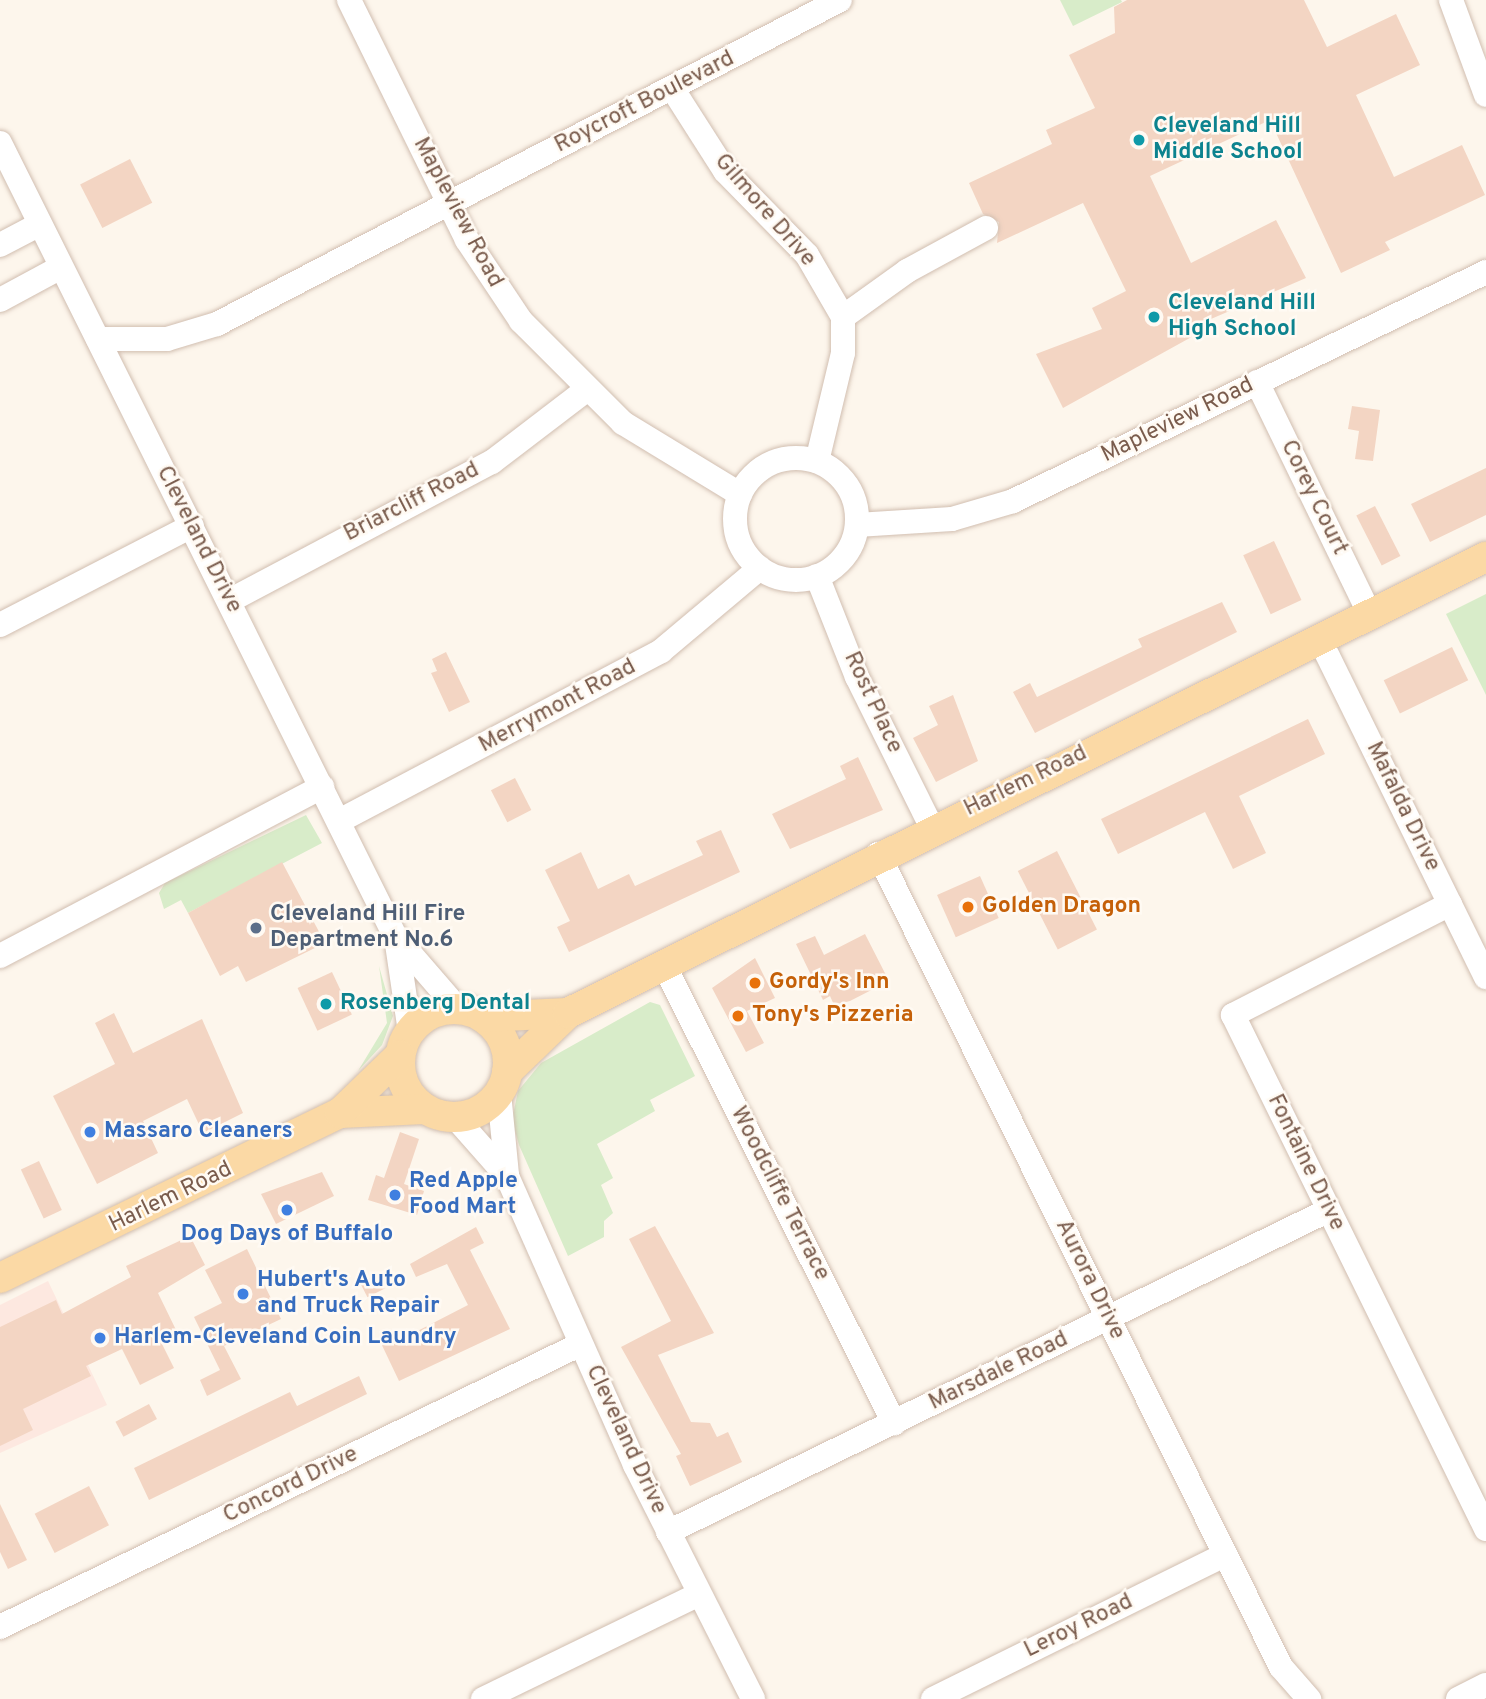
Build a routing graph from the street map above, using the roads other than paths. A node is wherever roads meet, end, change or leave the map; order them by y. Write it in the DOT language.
graph roads {
  1 [pos="349,0"];
  2 [pos="840,0"];
  3 [pos="1451,0"];
  4 [pos="672,88"];
  5 [pos="1486,94"];
  6 [pos="0,143"];
  7 [pos="450,204"];
  8 [pos="40,224"];
  9 [pos="986,228"];
  10 [pos="0,244"];
  11 [pos="61,267"];
  12 [pos="1486,272"];
  13 [pos="0,300"];
  14 [pos="844,317"];
  15 [pos="98,339"];
  16 [pos="1257,382"];
  17 [pos="585,391"];
  18 [pos="817,461"];
  19 [pos="740,494"];
  20 [pos="857,525"];
  21 [pos="192,527"];
  22 [pos="1486,557"];
  23 [pos="760,568"];
  24 [pos="817,576"];
  25 [pos="229,601"];
  26 [pos="1369,613"];
  27 [pos="0,625"];
  28 [pos="1319,638"];
  29 [pos="322,787"];
  30 [pos="339,821"];
  31 [pos="932,828"];
  32 [pos="878,854"];
  33 [pos="1450,904"];
  34 [pos="395,936"];
  35 [pos="0,956"];
  36 [pos="664,965"];
  37 [pos="1486,977"];
  38 [pos="470,1013"];
  39 [pos="569,1013"];
  40 [pos="405,1044"];
  41 [pos="503,1083"];
  42 [pos="424,1108"];
  43 [pos="340,1113"];
  44 [pos="455,1117"];
  45 [pos="507,1176"];
  46 [pos="1329,1210"];
  47 [pos="0,1278"];
  48 [pos="1108,1318"];
  49 [pos="581,1344"];
  50 [pos="894,1423"];
  51 [pos="1486,1529"];
  52 [pos="668,1532"];
  53 [pos="1225,1555"];
  54 [pos="699,1594"];
  55 [pos="0,1627"];
  56 [pos="1486,1685"];
  57 [pos="483,1699"];
  58 [pos="753,1699"];
  59 [pos="933,1699"];
  60 [pos="1309,1699"];
  61 [pos="1458,1699"];
  1 -- 7 [label="street, Mapleview Road"];
  2 -- 4 [label="street, Roycroft Boulevard"];
  3 -- 5 [label="street"];
  4 -- 7 [label="street, Roycroft Boulevard"];
  4 -- 14 [label="street, Gilmore Drive"];
  6 -- 8 [label="street, Cleveland Drive"];
  7 -- 15 [label="street, Roycroft Boulevard"];
  7 -- 17 [label="street, Mapleview Road"];
  8 -- 10 [label="street"];
  8 -- 11 [label="street, Cleveland Drive"];
  9 -- 14 [label="street"];
  11 -- 13 [label="street"];
  11 -- 15 [label="street, Cleveland Drive"];
  12 -- 16 [label="street, Mapleview Road"];
  14 -- 18 [label="street"];
  15 -- 21 [label="street, Cleveland Drive"];
  16 -- 20 [label="street, Mapleview Road"];
  16 -- 26 [label="street, Corey Court"];
  17 -- 19 [label="street, Mapleview Road"];
  17 -- 25 [label="street, Briarcliff Road"];
  18 -- 19 [label="street"];
  18 -- 20 [label="street"];
  19 -- 23 [label="street"];
  20 -- 24 [label="street"];
  21 -- 25 [label="street, Cleveland Drive"];
  21 -- 27 [label="street"];
  22 -- 26 [label="main road, Harlem Road"];
  23 -- 24 [label="street"];
  23 -- 30 [label="street, Merrymont Road"];
  24 -- 31 [label="street, Rost Place"];
  25 -- 29 [label="street, Cleveland Drive"];
  26 -- 28 [label="main road, Harlem Road"];
  28 -- 31 [label="main road, Harlem Road"];
  28 -- 33 [label="street, Mafalda Drive"];
  29 -- 30 [label="street, Cleveland Drive"];
  29 -- 35 [label="street"];
  30 -- 34 [label="street, Cleveland Drive"];
  31 -- 32 [label="main road, Harlem Road"];
  32 -- 36 [label="main road, Harlem Road"];
  32 -- 48 [label="street, Aurora Drive"];
  33 -- 37 [label="street, Mafalda Drive"];
  33 -- 46 [label="street, Fontaine Drive"];
  34 -- 38 [label="street, Cleveland Drive"];
  34 -- 40 [label="street, Cleveland Drive"];
  36 -- 39 [label="main road, Harlem Road"];
  36 -- 50 [label="street, Woodcliffe Terrace"];
  38 -- 39 [label="main road, Harlem Road"];
  38 -- 40 [label="main road"];
  38 -- 41 [label="main road"];
  39 -- 41 [label="main road, Harlem Road"];
  40 -- 42 [label="main road"];
  40 -- 43 [label="main road, Harlem Road"];
  41 -- 44 [label="main road"];
  41 -- 45 [label="street, Cleveland Drive"];
  42 -- 43 [label="main road, Harlem Road"];
  42 -- 44 [label="main road"];
  43 -- 47 [label="main road, Harlem Road"];
  44 -- 45 [label="street, Cleveland Drive"];
  45 -- 49 [label="street, Cleveland Drive"];
  46 -- 48 [label="street, Marsdale Road"];
  46 -- 51 [label="street, Fontaine Drive"];
  48 -- 50 [label="street, Marsdale Road"];
  48 -- 53 [label="street, Aurora Drive"];
  49 -- 52 [label="street, Cleveland Drive"];
  49 -- 55 [label="street, Concord Drive"];
  50 -- 52 [label="street, Marsdale Road"];
  52 -- 54 [label="street, Cleveland Drive"];
  53 -- 59 [label="street, Leroy Road"];
  53 -- 60 [label="street, Aurora Drive"];
  54 -- 57 [label="street"];
  54 -- 58 [label="street, Cleveland Drive"];
  56 -- 61 [label="street"];
}
